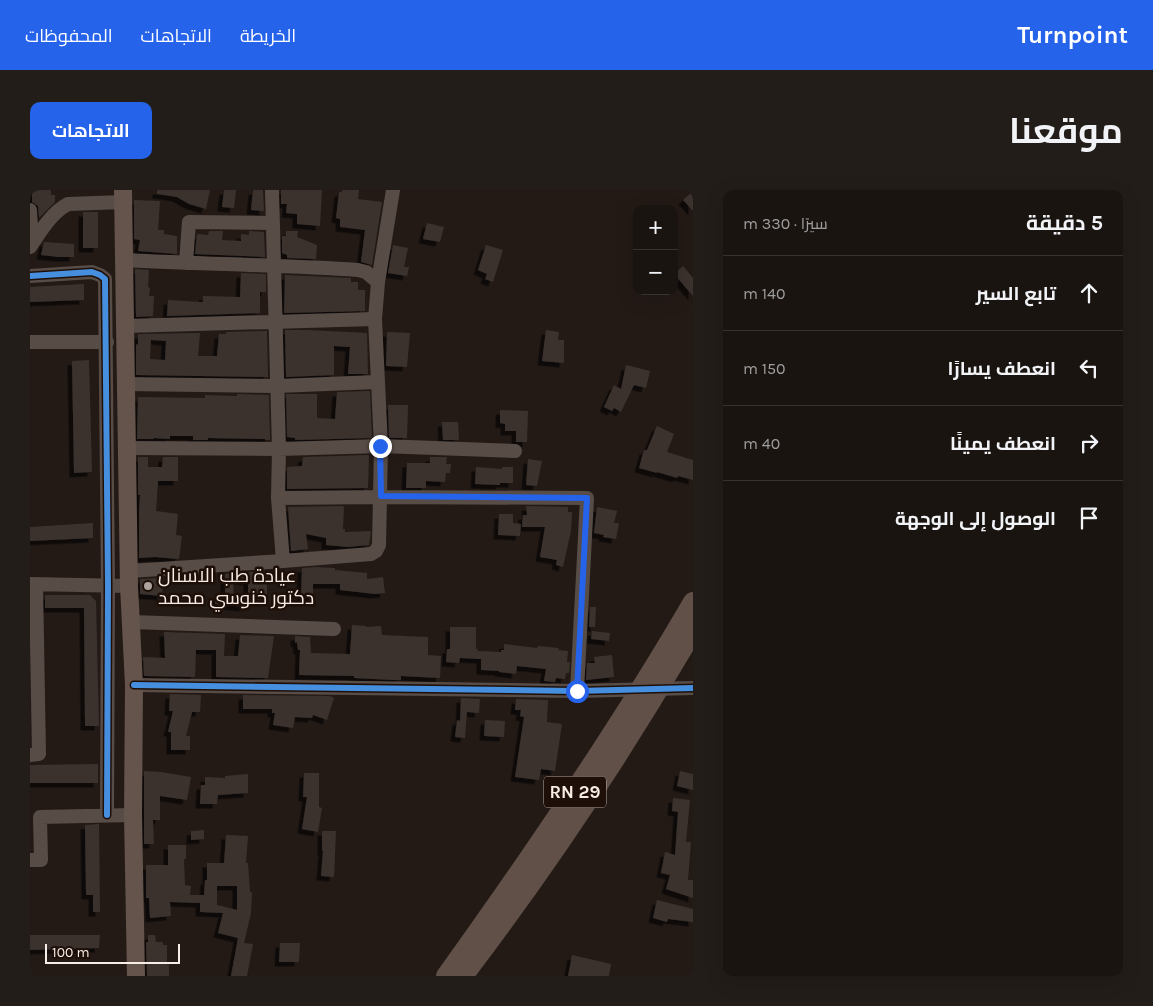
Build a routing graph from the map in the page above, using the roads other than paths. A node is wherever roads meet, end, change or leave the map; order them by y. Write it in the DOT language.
graph roads {
  1 [pos="272,190"];
  2 [pos="393,190"];
  3 [pos="123,196"];
  4 [pos="30,210"];
  5 [pos="272,223"];
  6 [pos="31,245"];
  7 [pos="125,260"];
  8 [pos="186,263"];
  9 [pos="273,265"];
  10 [pos="30,276"];
  11 [pos="378,282"];
  12 [pos="375,319"];
  13 [pos="274,323"];
  14 [pos="125,326"];
  15 [pos="30,342"];
  16 [pos="106,342"];
  17 [pos="377,382"];
  18 [pos="125,384"];
  19 [pos="277,386"];
  20 [pos="380,446"];
  21 [pos="128,448"];
  22 [pos="279,449"];
  23 [pos="514,451"];
  24 [pos="381,496"];
  25 [pos="278,498"];
  26 [pos="283,562"];
  27 [pos="129,578"];
  28 [pos="33,584"];
  29 [pos="108,586"];
  30 [pos="693,602"];
  31 [pos="131,622"];
  32 [pos="334,629"];
  33 [pos="693,631"];
  34 [pos="34,679"];
  35 [pos="134,685"];
  36 [pos="693,688"];
  37 [pos="649,689"];
  38 [pos="577,691"];
  39 [pos="30,754"];
  40 [pos="107,815"];
  41 [pos="133,815"];
  42 [pos="35,816"];
  43 [pos="30,860"];
  44 [pos="136,976"];
  45 [pos="446,976"];
  46 [pos="463,976"];
  1 -- 5 [label="street"];
  2 -- 11 [label="street"];
  3 -- 6 [label="street"];
  3 -- 7 [label="main road"];
  4 -- 6 [label="street"];
  5 -- 8 [label="street"];
  5 -- 9 [label="street"];
  7 -- 8 [label="street"];
  7 -- 14 [label="main road"];
  8 -- 9 [label="street"];
  9 -- 11 [label="street"];
  9 -- 13 [label="street"];
  10 -- 16 [label="street"];
  11 -- 12 [label="street"];
  12 -- 13 [label="street"];
  12 -- 17 [label="street"];
  13 -- 14 [label="street"];
  13 -- 19 [label="street"];
  14 -- 18 [label="main road"];
  15 -- 16 [label="street"];
  16 -- 29 [label="street"];
  17 -- 19 [label="street"];
  17 -- 20 [label="street"];
  18 -- 19 [label="street"];
  18 -- 21 [label="main road"];
  19 -- 22 [label="street"];
  20 -- 22 [label="street"];
  20 -- 23 [label="street"];
  20 -- 24 [label="street"];
  21 -- 22 [label="street"];
  21 -- 27 [label="main road"];
  22 -- 25 [label="street"];
  24 -- 25 [label="street"];
  24 -- 26 [label="street"];
  24 -- 38 [label="street"];
  25 -- 26 [label="street"];
  26 -- 27 [label="street"];
  27 -- 29 [label="street"];
  27 -- 31 [label="main road"];
  28 -- 29 [label="street"];
  28 -- 34 [label="street"];
  29 -- 40 [label="street"];
  30 -- 37 [label="highway, RN 29"];
  31 -- 32 [label="street"];
  31 -- 35 [label="main road"];
  33 -- 37 [label="highway, RN 29"];
  34 -- 39 [label="street"];
  35 -- 38 [label="street"];
  35 -- 41 [label="main road"];
  36 -- 37 [label="street"];
  37 -- 38 [label="street"];
  37 -- 45 [label="highway, RN 29"];
  37 -- 46 [label="highway, RN 29"];
  40 -- 41 [label="street"];
  40 -- 42 [label="street"];
  41 -- 44 [label="main road"];
  42 -- 43 [label="street"];
}
